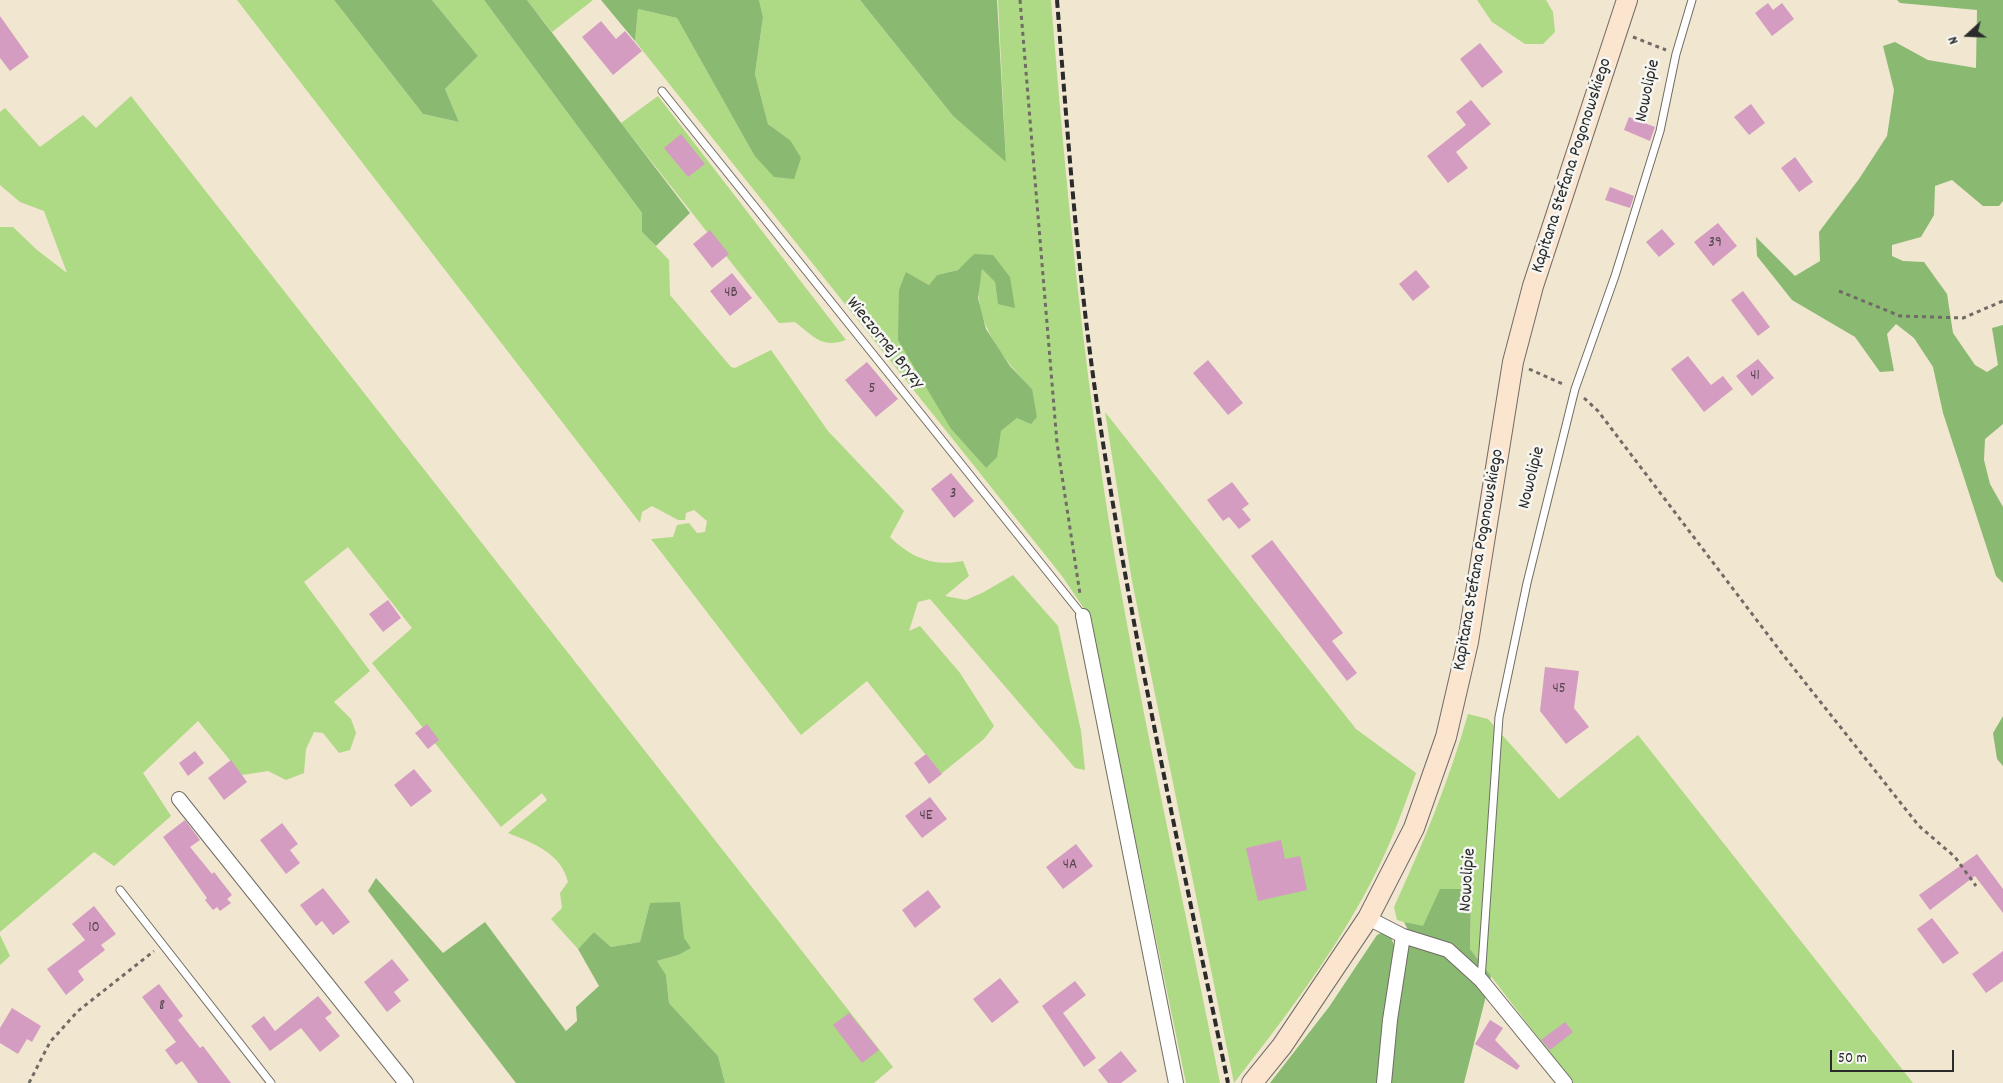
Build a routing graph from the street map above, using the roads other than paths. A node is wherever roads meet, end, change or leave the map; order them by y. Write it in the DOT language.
graph roads {
  1 [pos="1627,0"];
  2 [pos="1692,0"];
  3 [pos="662,91"];
  4 [pos="1083,616"];
  5 [pos="179,800"];
  6 [pos="120,890"];
  7 [pos="1368,918"];
  8 [pos="1403,936"];
  9 [pos="1481,980"];
  10 [pos="271,1083"];
  11 [pos="406,1083"];
  12 [pos="1176,1083"];
  13 [pos="1252,1083"];
  14 [pos="1384,1083"];
  15 [pos="1565,1083"];
  1 -- 7 [label="main road, Kapitana Stefana Pogonowskiego"];
  2 -- 9 [label="lane, Nowolipie"];
  3 -- 4 [label="lane, Wieczornej Bryzy"];
  4 -- 12 [label="street"];
  5 -- 11 [label="street"];
  6 -- 10 [label="lane"];
  7 -- 8 [label="street"];
  7 -- 13 [label="main road, Kapitana Stefana Pogonowskiego"];
  8 -- 9 [label="street"];
  8 -- 14 [label="street"];
  9 -- 15 [label="street"];
}
